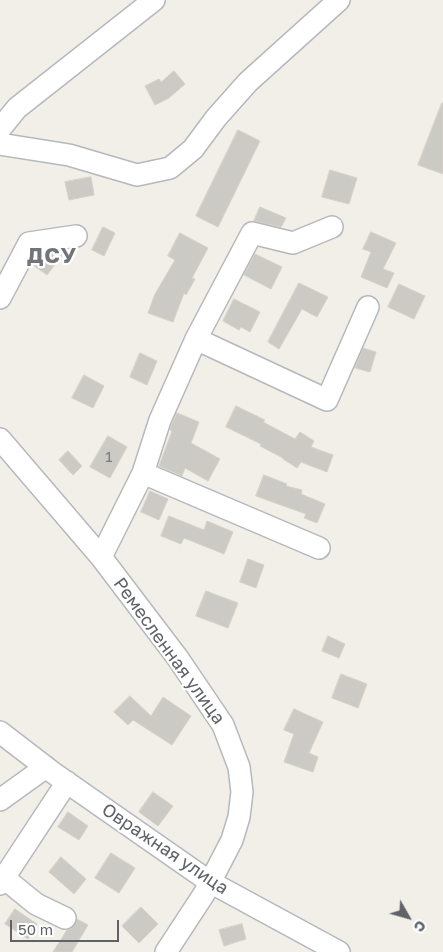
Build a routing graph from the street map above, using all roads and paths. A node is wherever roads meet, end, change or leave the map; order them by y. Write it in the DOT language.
graph roads {
  1 [pos="154,0"];
  2 [pos="339,0"];
  3 [pos="0,129"];
  4 [pos="0,144"];
  5 [pos="332,227"];
  6 [pos="76,236"];
  7 [pos="0,298"];
  8 [pos="368,307"];
  9 [pos="196,339"];
  10 [pos="0,439"];
  11 [pos="143,473"];
  12 [pos="319,548"];
  13 [pos="101,557"];
  14 [pos="0,732"];
  15 [pos="46,767"];
  16 [pos="67,782"];
  17 [pos="0,800"];
  18 [pos="2,881"];
  19 [pos="207,888"];
  20 [pos="65,918"];
  21 [pos="181,943"];
  22 [pos="166,952"];
  23 [pos="339,952"];
  1 -- 3 [label="street"];
  2 -- 4 [label="street"];
  5 -- 9 [label="street"];
  6 -- 7 [label="street"];
  8 -- 9 [label="street"];
  9 -- 11 [label="street"];
  10 -- 13 [label="street, Ремесленная улица"];
  11 -- 12 [label="street"];
  11 -- 13 [label="street"];
  13 -- 19 [label="street, Ремесленная улица"];
  14 -- 15 [label="street, Овражная улица"];
  15 -- 16 [label="street, Овражная улица"];
  15 -- 17 [label="street"];
  16 -- 18 [label="street"];
  16 -- 19 [label="street, Овражная улица"];
  18 -- 20 [label="street"];
  19 -- 21 [label="street, Ремесленная улица"];
  19 -- 23 [label="street, Овражная улица"];
  21 -- 22 [label="street, Ремесленная улица"];
}
